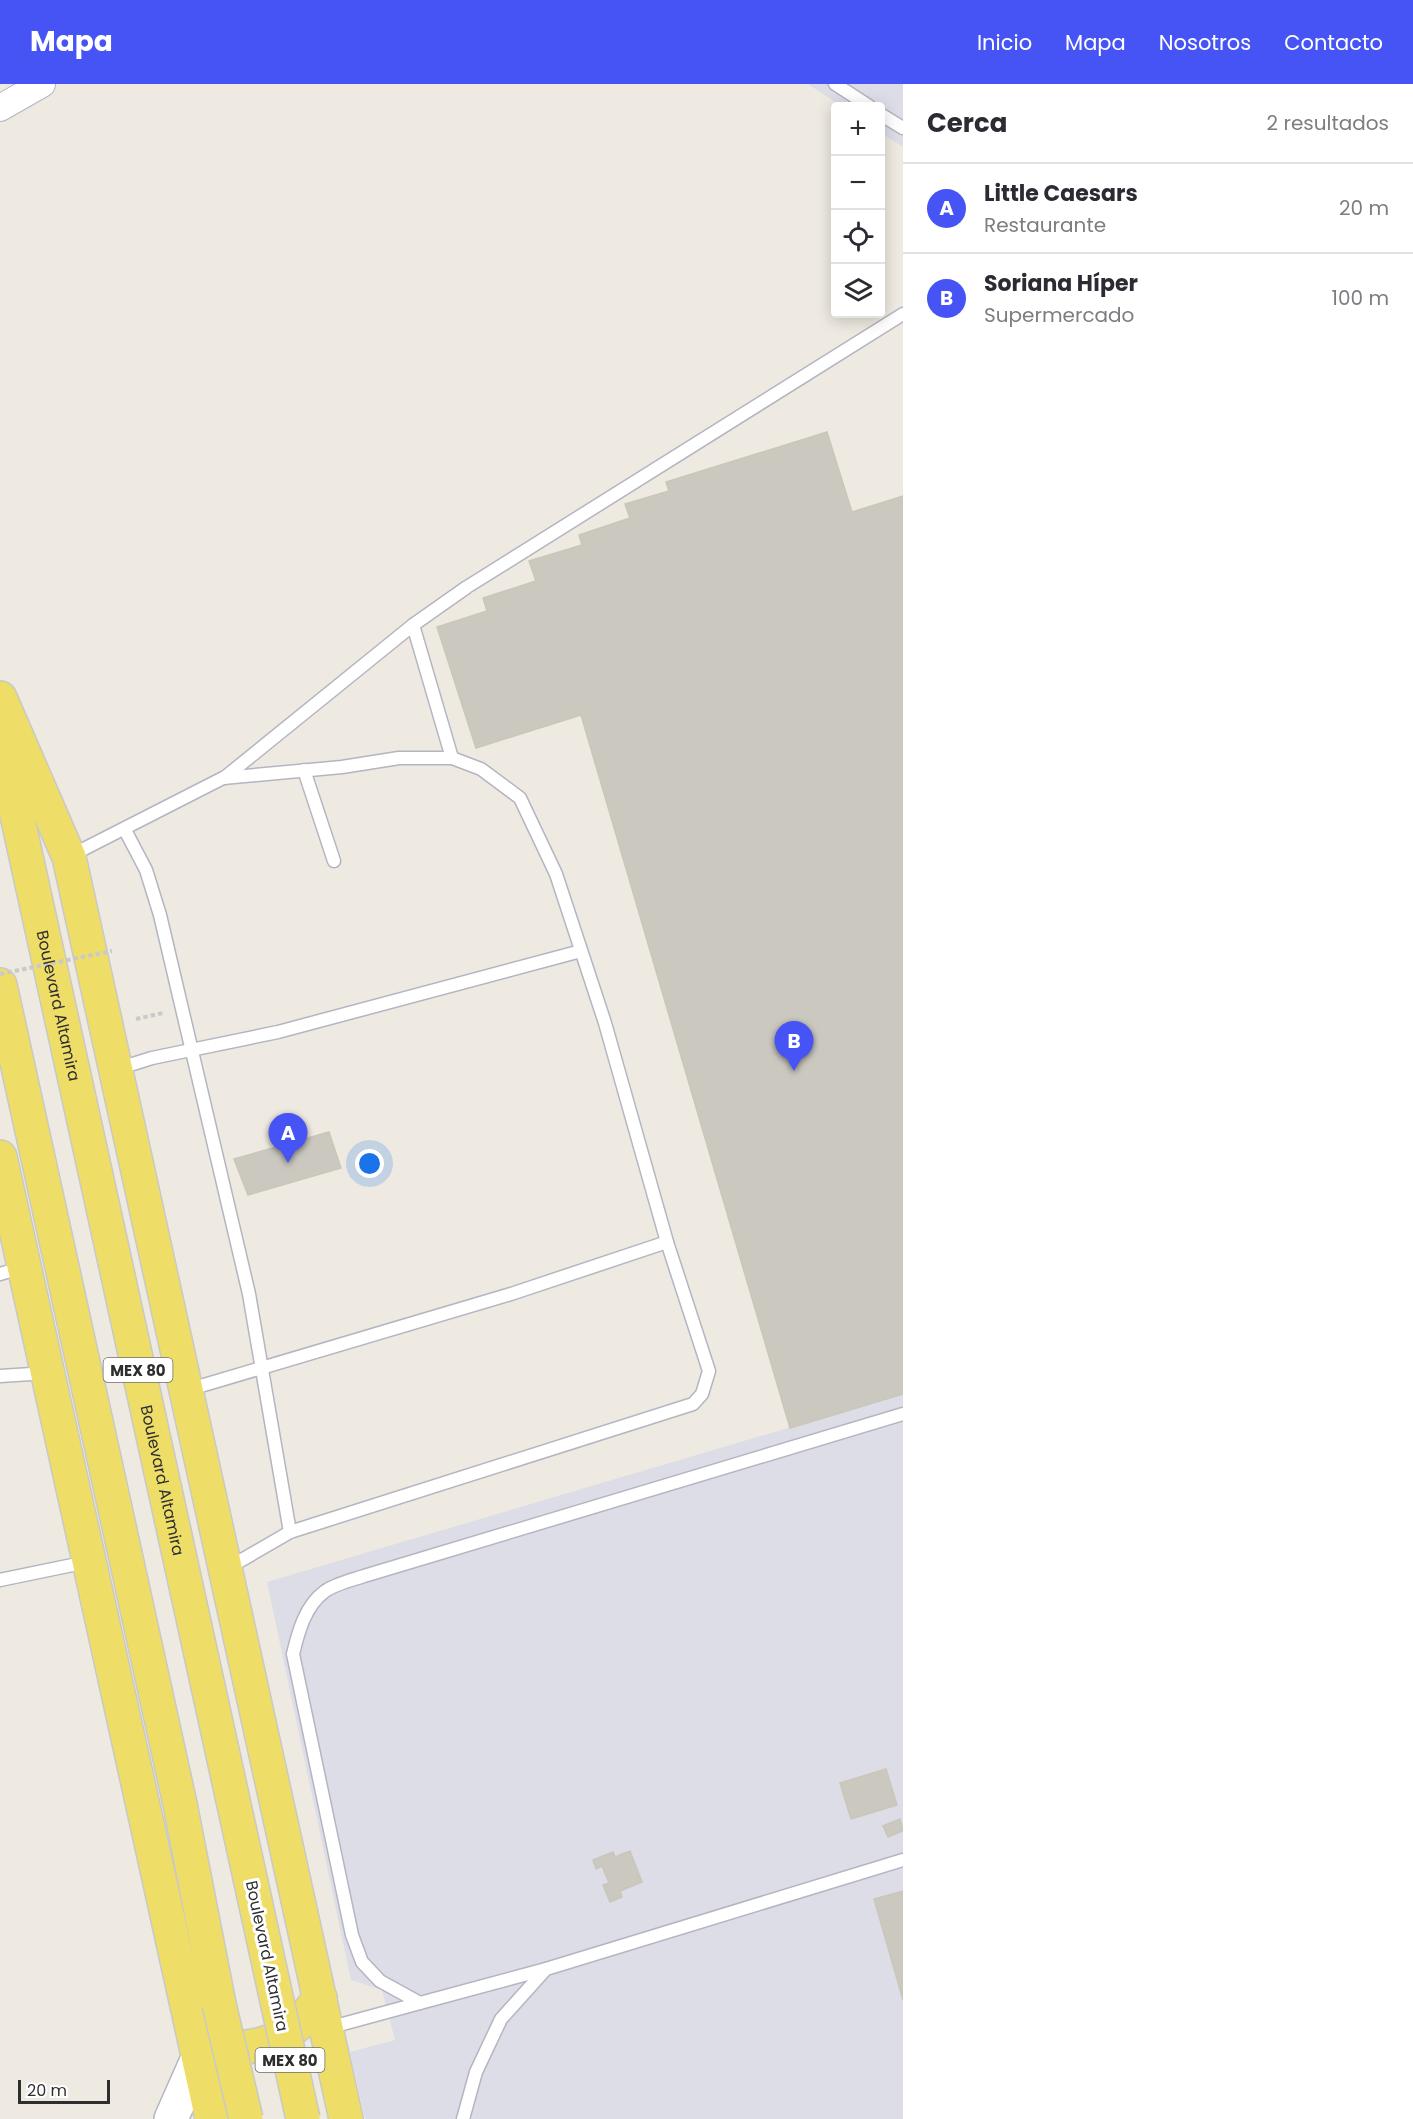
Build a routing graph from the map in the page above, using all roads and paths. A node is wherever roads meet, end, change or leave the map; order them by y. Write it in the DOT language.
graph roads {
  1 [pos="42,84"];
  2 [pos="835,84"];
  3 [pos="863,102"];
  4 [pos="0,108"];
  5 [pos="885,117"];
  6 [pos="903,128"];
  7 [pos="903,314"];
  8 [pos="413,625"];
  9 [pos="0,698"];
  10 [pos="0,738"];
  11 [pos="452,758"];
  12 [pos="304,771"];
  13 [pos="223,778"];
  14 [pos="125,830"];
  15 [pos="69,857"];
  16 [pos="334,861"];
  17 [pos="112,951"];
  18 [pos="580,951"];
  19 [pos="0,974"];
  20 [pos="0,985"];
  21 [pos="181,1009"];
  22 [pos="105,1026"];
  23 [pos="192,1050"];
  24 [pos="115,1070"];
  25 [pos="0,1156"];
  26 [pos="667,1242"];
  27 [pos="12,1270"];
  28 [pos="261,1366"];
  29 [pos="47,1373"];
  30 [pos="0,1376"];
  31 [pos="186,1390"];
  32 [pos="903,1414"];
  33 [pos="290,1532"];
  34 [pos="88,1562"];
  35 [pos="225,1569"];
  36 [pos="0,1580"];
  37 [pos="903,1860"];
  38 [pos="546,1969"];
  39 [pos="420,2003"];
  40 [pos="323,2013"];
  41 [pos="195,2042"];
  42 [pos="171,2119"];
  43 [pos="212,2119"];
  44 [pos="246,2119"];
  45 [pos="303,2119"];
  46 [pos="346,2119"];
  47 [pos="463,2119"];
  1 -- 4 [label="street"];
  2 -- 3 [label="lane"];
  5 -- 6 [label="lane"];
  7 -- 8 [label="lane"];
  8 -- 11 [label="lane"];
  8 -- 13 [label="lane"];
  9 -- 15 [label="main road"];
  10 -- 45 [label="main road, Boulevard Altamira / MEX 80, bridge"];
  11 -- 12 [label="lane"];
  11 -- 18 [label="lane"];
  12 -- 13 [label="lane"];
  12 -- 16 [label="lane"];
  13 -- 14 [label="lane"];
  14 -- 15 [label="lane"];
  14 -- 21 [label="lane"];
  15 -- 22 [label="main road"];
  17 -- 19 [label="path, bridge"];
  18 -- 23 [label="lane"];
  18 -- 26 [label="lane"];
  20 -- 44 [label="main road, MEX 80, bridge"];
  21 -- 22 [label="path"];
  21 -- 23 [label="lane"];
  22 -- 24 [label="main road"];
  23 -- 24 [label="lane"];
  23 -- 28 [label="lane"];
  24 -- 31 [label="main road"];
  25 -- 27 [label="main road"];
  26 -- 28 [label="lane"];
  26 -- 33 [label="lane"];
  27 -- 29 [label="main road"];
  28 -- 31 [label="lane"];
  28 -- 33 [label="lane"];
  29 -- 30 [label="lane"];
  29 -- 34 [label="main road"];
  31 -- 35 [label="main road"];
  32 -- 39 [label="lane"];
  33 -- 35 [label="lane"];
  34 -- 36 [label="lane"];
  34 -- 41 [label="main road"];
  35 -- 40 [label="main road"];
  37 -- 38 [label="lane"];
  38 -- 39 [label="lane"];
  38 -- 47 [label="lane"];
  39 -- 40 [label="lane"];
  40 -- 41 [label="main road"];
  40 -- 46 [label="main road"];
  41 -- 42 [label="street"];
  41 -- 43 [label="main road"];
}
